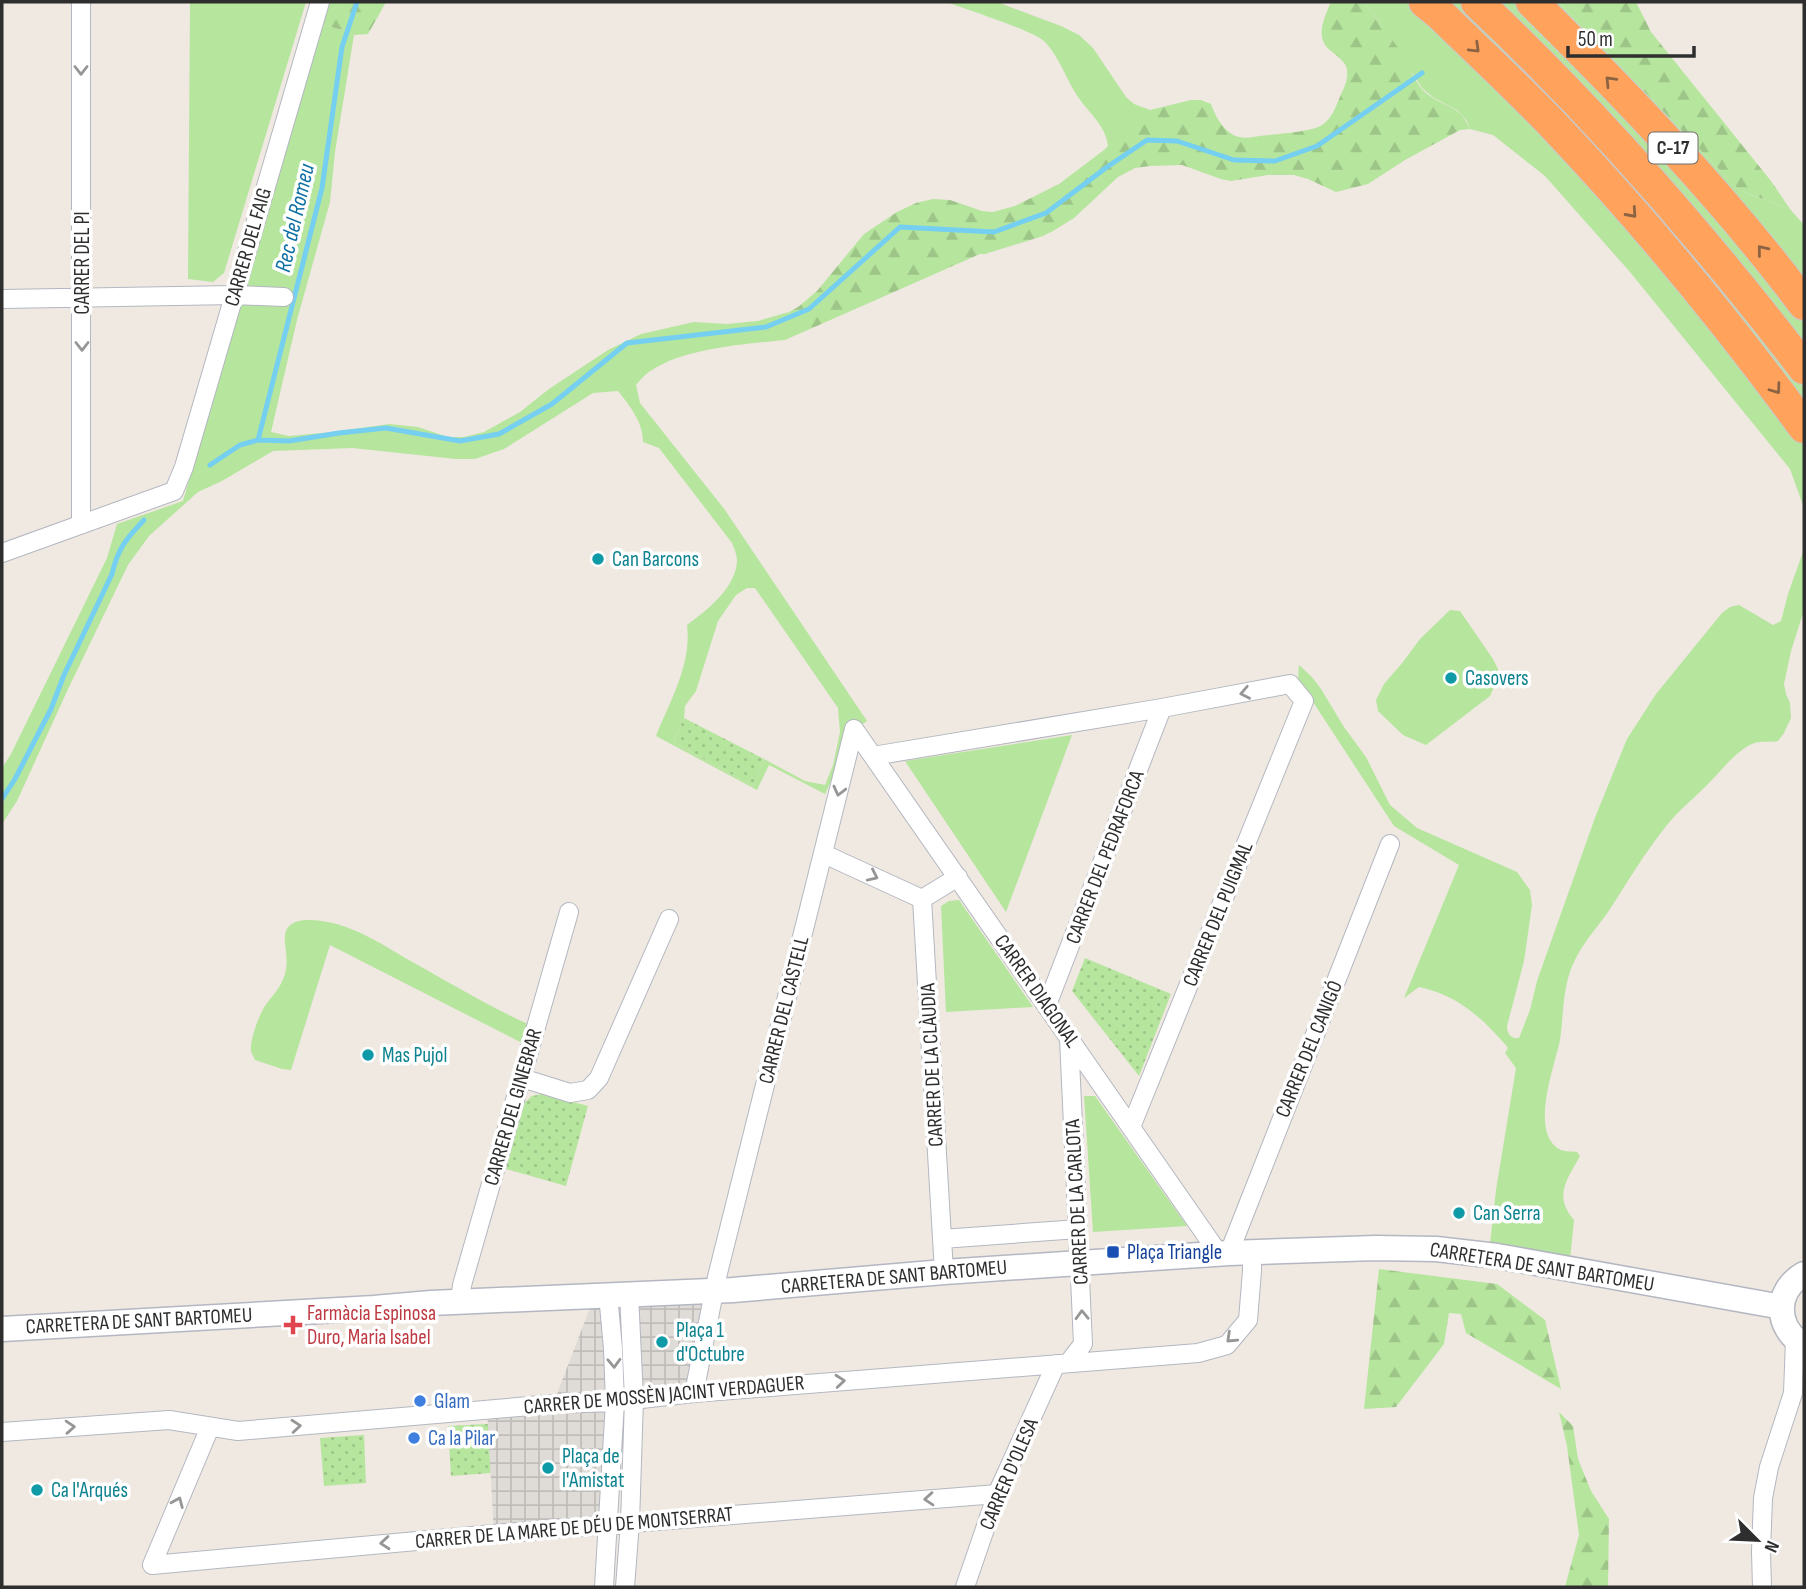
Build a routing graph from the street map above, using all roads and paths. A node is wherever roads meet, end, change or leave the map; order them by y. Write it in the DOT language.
graph roads {
  1 [pos="81,2"];
  2 [pos="320,2"];
  3 [pos="1425,2"];
  4 [pos="1477,2"];
  5 [pos="1532,2"];
  6 [pos="234,295"];
  7 [pos="284,297"];
  8 [pos="82,298"];
  9 [pos="2,299"];
  10 [pos="1804,304"];
  11 [pos="1804,369"];
  12 [pos="1804,427"];
  13 [pos="82,525"];
  14 [pos="2,553"];
  15 [pos="1163,708"];
  16 [pos="855,729"];
  17 [pos="873,756"];
  18 [pos="1390,844"];
  19 [pos="824,853"];
  20 [pos="958,877"];
  21 [pos="922,899"];
  22 [pos="569,912"];
  23 [pos="669,919"];
  24 [pos="1047,1005"];
  25 [pos="1069,1038"];
  26 [pos="522,1078"];
  27 [pos="1131,1127"];
  28 [pos="1078,1229"];
  29 [pos="942,1239"];
  30 [pos="1233,1253"];
  31 [pos="1080,1263"];
  32 [pos="944,1272"];
  33 [pos="1804,1274"];
  34 [pos="714,1290"];
  35 [pos="619,1294"];
  36 [pos="460,1301"];
  37 [pos="1782,1307"];
  38 [pos="2,1329"];
  39 [pos="1800,1342"];
  40 [pos="1063,1363"];
  41 [pos="1798,1387"];
  42 [pos="694,1393"];
  43 [pos="634,1399"];
  44 [pos="615,1402"];
  45 [pos="210,1427"];
  46 [pos="2,1432"];
  47 [pos="997,1494"];
  48 [pos="630,1523"];
  49 [pos="608,1526"];
  50 [pos="604,1587"];
  51 [pos="625,1587"];
  52 [pos="965,1587"];
  53 [pos="1762,1587"];
  1 -- 8 [label="street, CARRER DEL PI, one-way"];
  2 -- 6 [label="street, CARRER DEL FAIG"];
  3 -- 12 [label="highway, one-way"];
  4 -- 11 [label="highway, C-17"];
  10 -- 5 [label="highway, C-17, one-way"];
  6 -- 7 [label="street"];
  6 -- 8 [label="street"];
  6 -- 13 [label="street, CARRER DEL FAIG"];
  8 -- 9 [label="street"];
  8 -- 13 [label="street, CARRER DEL PI, one-way"];
  13 -- 14 [label="street"];
  15 -- 17 [label="street"];
  15 -- 24 [label="street, CARRER DEL PEDRAFORCA"];
  27 -- 15 [label="street, CARRER DEL PUIGMAL, one-way"];
  16 -- 17 [label="street, CARRER DIAGONAL"];
  16 -- 19 [label="street, CARRER DEL CASTELL, one-way"];
  17 -- 20 [label="street, CARRER DIAGONAL"];
  18 -- 30 [label="street, CARRER DEL CANIGÓ"];
  19 -- 21 [label="street, one-way"];
  19 -- 34 [label="street, CARRER DEL CASTELL"];
  20 -- 21 [label="street"];
  20 -- 24 [label="street, CARRER DIAGONAL"];
  21 -- 29 [label="street, CARRER DE LA CLÀUDIA"];
  22 -- 26 [label="street, CARRER DEL GINEBRAR"];
  23 -- 26 [label="street"];
  24 -- 25 [label="street, CARRER DIAGONAL"];
  25 -- 27 [label="street, CARRER DIAGONAL"];
  25 -- 28 [label="street, CARRER DE LA CARLOTA"];
  26 -- 36 [label="street, CARRER DEL GINEBRAR"];
  27 -- 30 [label="street, CARRER DIAGONAL"];
  28 -- 29 [label="street"];
  28 -- 31 [label="street, CARRER DE LA CARLOTA"];
  29 -- 32 [label="street, CARRER DE LA CLÀUDIA"];
  30 -- 31 [label="street, CARRETERA DE SANT BARTOMEU"];
  30 -- 37 [label="street, CARRETERA DE SANT BARTOMEU"];
  30 -- 40 [label="street, CARRER DE MOSSÈN JACINT VERDAGUER, one-way"];
  31 -- 32 [label="street, CARRETERA DE SANT BARTOMEU"];
  40 -- 31 [label="street, CARRER DE LA CARLOTA, one-way"];
  32 -- 34 [label="street, CARRETERA DE SANT BARTOMEU"];
  33 -- 37 [label="street"];
  34 -- 35 [label="street, CARRETERA DE SANT BARTOMEU"];
  34 -- 42 [label="street"];
  35 -- 36 [label="street, CARRETERA DE SANT BARTOMEU"];
  35 -- 43 [label="street"];
  35 -- 44 [label="street, one-way"];
  36 -- 38 [label="street, CARRETERA DE SANT BARTOMEU"];
  37 -- 39 [label="street"];
  39 -- 41 [label="street"];
  42 -- 40 [label="street, CARRER DE MOSSÈN JACINT VERDAGUER, one-way"];
  40 -- 47 [label="street, CARRER D'OLESA"];
  41 -- 53 [label="street"];
  42 -- 43 [label="street, CARRER DE MOSSÈN JACINT VERDAGUER"];
  43 -- 44 [label="street, CARRER DE MOSSÈN JACINT VERDAGUER"];
  43 -- 48 [label="street"];
  45 -- 44 [label="street, CARRER DE MOSSÈN JACINT VERDAGUER, one-way"];
  44 -- 49 [label="street"];
  46 -- 45 [label="street, CARRER DE MOSSÈN JACINT VERDAGUER, one-way"];
  49 -- 45 [label="street, CARRER DE LA MARE DE DÉU DE MONTSERRAT, one-way"];
  47 -- 48 [label="street, CARRER DE LA MARE DE DÉU DE MONTSERRAT, one-way"];
  47 -- 52 [label="street, CARRER D'OLESA"];
  48 -- 49 [label="street, CARRER DE LA MARE DE DÉU DE MONTSERRAT"];
  48 -- 51 [label="street"];
  49 -- 50 [label="street"];
}
